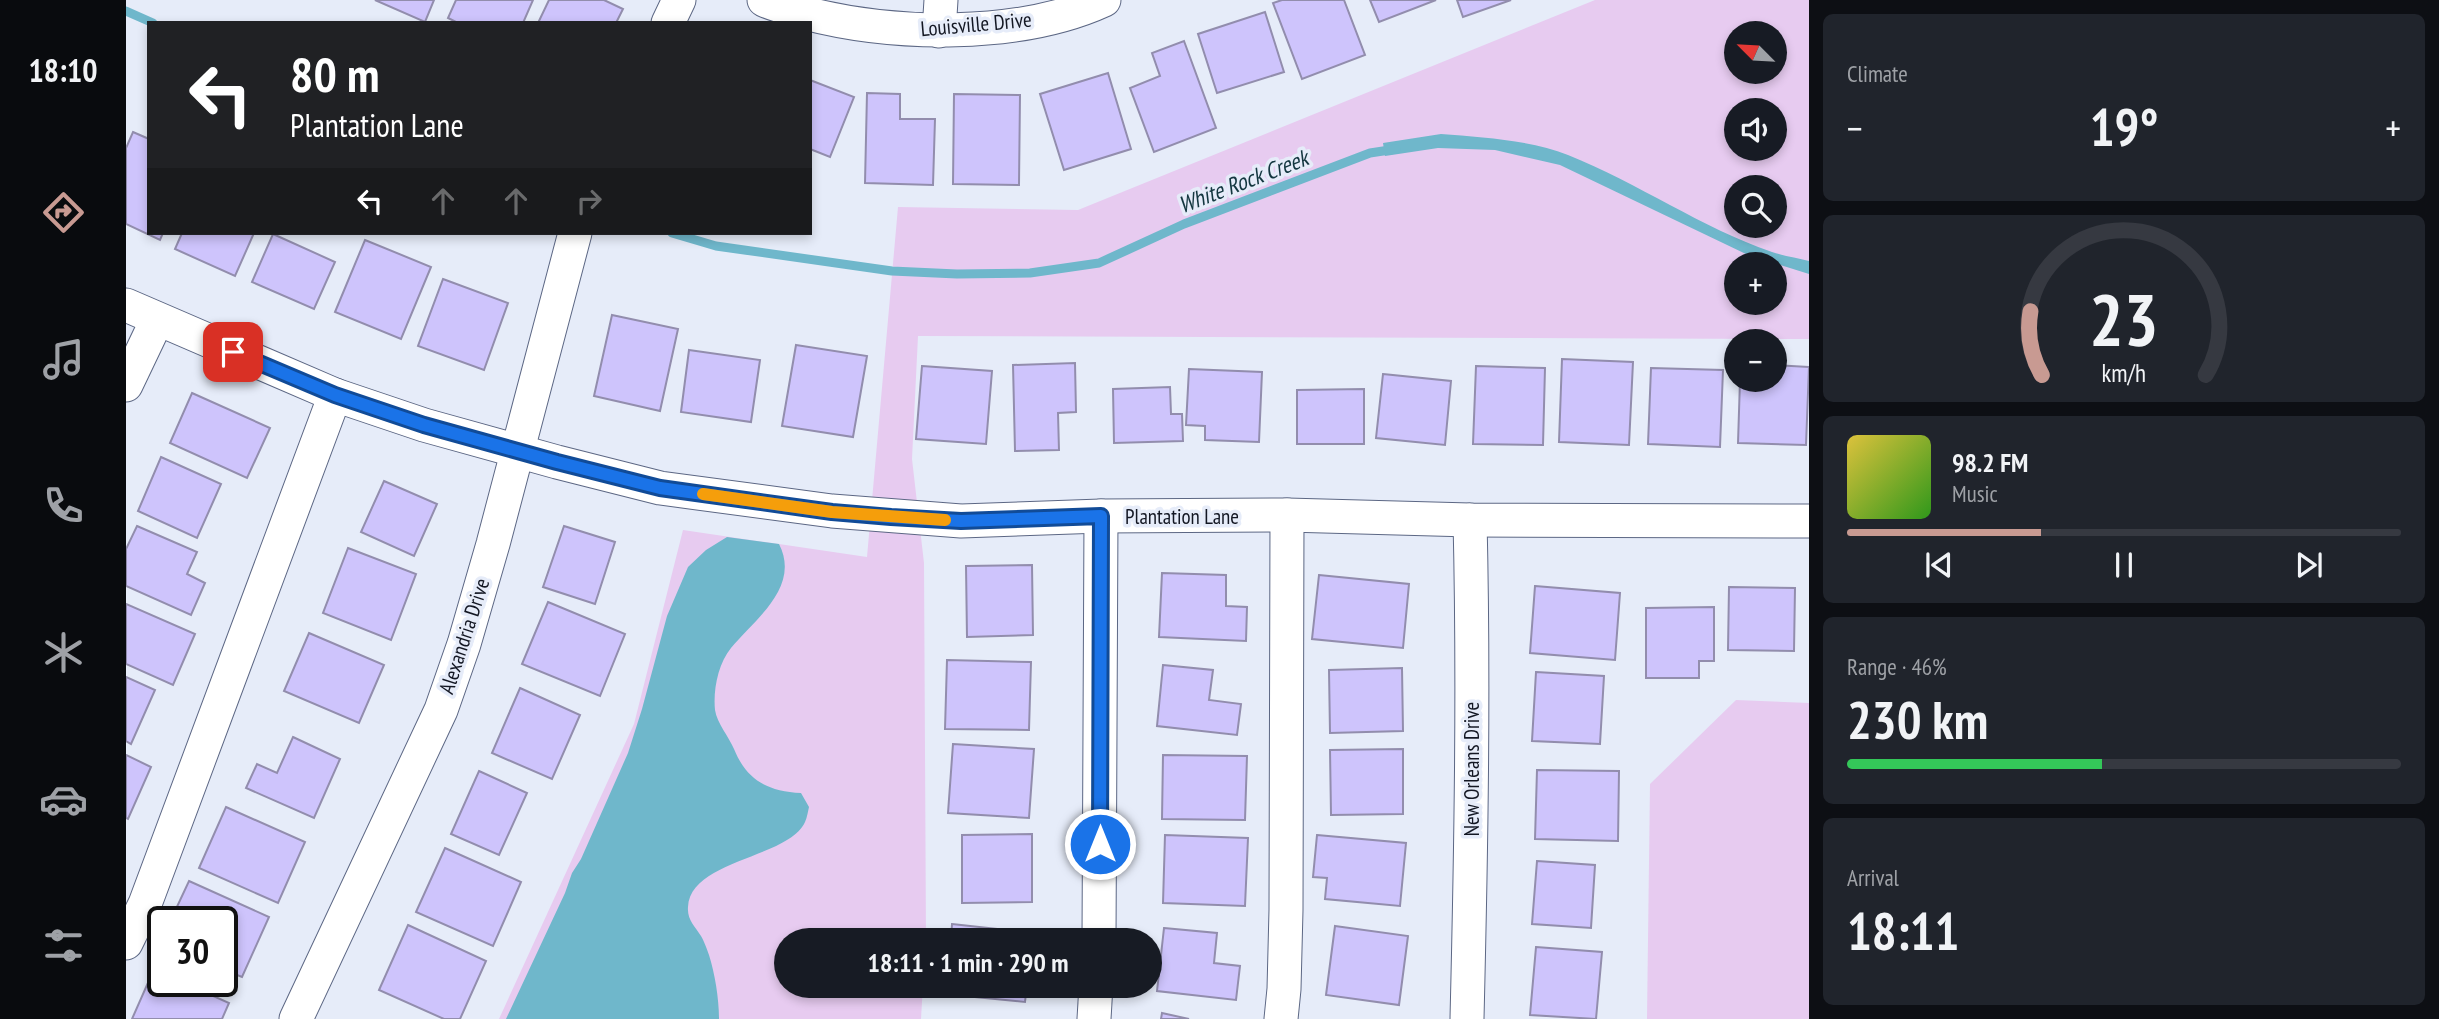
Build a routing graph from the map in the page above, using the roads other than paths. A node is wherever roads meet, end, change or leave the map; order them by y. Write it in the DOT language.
graph roads {
  1 [pos="679,0"];
  2 [pos="764,0"];
  3 [pos="1104,0"];
  4 [pos="940,15"];
  5 [pos="669,21"];
  6 [pos="574,235"];
  7 [pos="126,305"];
  8 [pos="157,320"];
  9 [pos="126,385"];
  10 [pos="335,395"];
  11 [pos="517,451"];
  12 [pos="1287,515"];
  13 [pos="1101,516"];
  14 [pos="1470,520"];
  15 [pos="1809,522"];
  16 [pos="1099,928"];
  17 [pos="126,943"];
  18 [pos="1095,998"];
  19 [pos="296,1019"];
  20 [pos="1094,1019"];
  21 [pos="1281,1019"];
  22 [pos="1467,1019"];
  1 -- 5 [label="street"];
  2 -- 4 [label="street, Louisville Drive"];
  3 -- 4 [label="street, Louisville Drive"];
  6 -- 11 [label="street, Alexandria Drive"];
  7 -- 8 [label="street, Plantation Lane"];
  8 -- 9 [label="street"];
  8 -- 10 [label="street, Plantation Lane"];
  10 -- 11 [label="street, Plantation Lane"];
  10 -- 17 [label="street"];
  11 -- 13 [label="street, Plantation Lane"];
  11 -- 19 [label="street, Alexandria Drive"];
  12 -- 13 [label="street, Plantation Lane"];
  12 -- 14 [label="street, Plantation Lane"];
  12 -- 21 [label="street"];
  13 -- 16 [label="street"];
  14 -- 15 [label="street, Plantation Lane"];
  14 -- 22 [label="street, New Orleans Drive"];
  18 -- 20 [label="street"];
}
